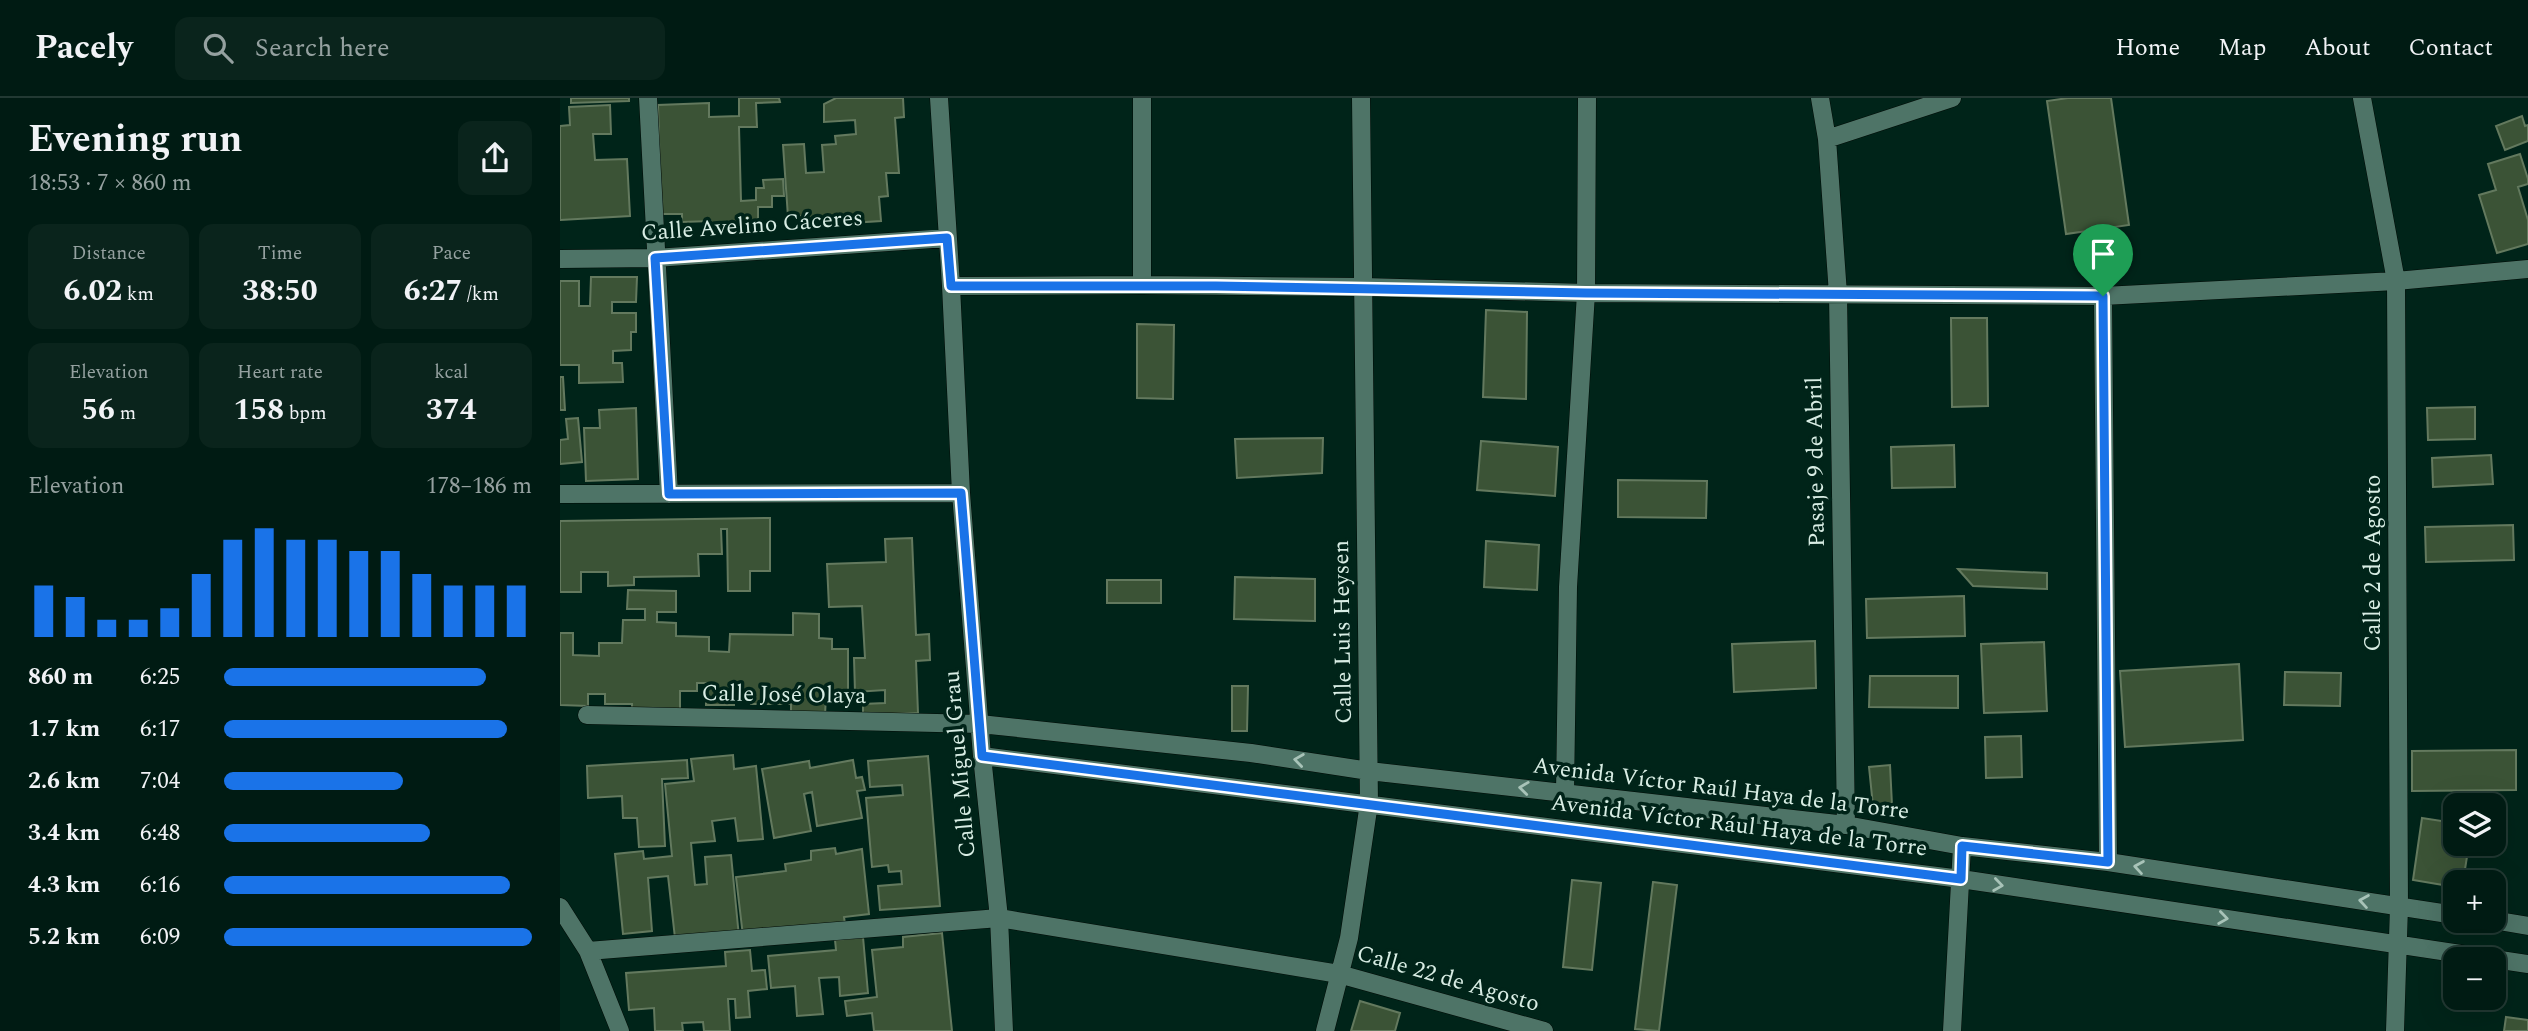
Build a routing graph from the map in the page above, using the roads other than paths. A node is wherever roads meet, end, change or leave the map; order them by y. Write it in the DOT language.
graph roads {
  1 [pos="648,98"];
  2 [pos="939,98"];
  3 [pos="1143,98"];
  4 [pos="1361,98"];
  5 [pos="1587,98"];
  6 [pos="1820,98"];
  7 [pos="1952,98"];
  8 [pos="2362,98"];
  9 [pos="1827,139"];
  10 [pos="947,238"];
  11 [pos="655,258"];
  12 [pos="560,259"];
  13 [pos="2528,269"];
  14 [pos="2396,281"];
  15 [pos="1142,285"];
  16 [pos="951,286"];
  17 [pos="1364,287"];
  18 [pos="1586,293"];
  19 [pos="1838,294"];
  20 [pos="2103,296"];
  21 [pos="961,493"];
  22 [pos="560,494"];
  23 [pos="669,494"];
  24 [pos="587,715"];
  25 [pos="980,724"];
  26 [pos="982,756"];
  27 [pos="1369,771"];
  28 [pos="1565,793"];
  29 [pos="1369,803"];
  30 [pos="1846,825"];
  31 [pos="1962,846"];
  32 [pos="2108,862"];
  33 [pos="1961,879"];
  34 [pos="560,907"];
  35 [pos="2399,907"];
  36 [pos="2443,913"];
  37 [pos="999,918"];
  38 [pos="2506,922"];
  39 [pos="2528,926"];
  40 [pos="2398,943"];
  41 [pos="588,951"];
  42 [pos="2528,964"];
  43 [pos="1339,974"];
  44 [pos="620,1031"];
  45 [pos="1004,1031"];
  46 [pos="1325,1031"];
  47 [pos="1544,1031"];
  48 [pos="1952,1031"];
  49 [pos="2395,1031"];
  1 -- 11 [label="street"];
  2 -- 10 [label="street, Calle Miguel Grau"];
  3 -- 15 [label="street"];
  4 -- 17 [label="street, Calle Luis Heysen"];
  5 -- 18 [label="street"];
  6 -- 9 [label="street, Pasaje 9 de Abril"];
  7 -- 9 [label="street"];
  8 -- 14 [label="street, Calle 2 de Agosto"];
  9 -- 19 [label="street, Pasaje 9 de Abril"];
  10 -- 11 [label="street, Calle Avelino Cáceres"];
  10 -- 16 [label="street, Calle Miguel Grau"];
  11 -- 12 [label="street, Calle Avelino Cáceres"];
  11 -- 23 [label="street"];
  13 -- 14 [label="street"];
  14 -- 20 [label="street"];
  14 -- 35 [label="street, Calle 2 de Agosto"];
  15 -- 16 [label="street"];
  15 -- 17 [label="street"];
  16 -- 21 [label="street, Calle Miguel Grau"];
  17 -- 18 [label="street"];
  17 -- 27 [label="street, Calle Luis Heysen"];
  18 -- 19 [label="street"];
  18 -- 28 [label="street"];
  19 -- 20 [label="street"];
  19 -- 30 [label="street, Pasaje 9 de Abril"];
  20 -- 32 [label="street"];
  21 -- 23 [label="street"];
  21 -- 25 [label="street, Calle Miguel Grau"];
  22 -- 23 [label="street"];
  24 -- 25 [label="street, Calle José Olaya"];
  25 -- 26 [label="street, Calle Miguel Grau"];
  27 -- 25 [label="street, Avenida Víctor Raúl Haya de la Torre, one-way"];
  26 -- 29 [label="street, Avenida Víctor Rául Haya de la Torre"];
  26 -- 37 [label="street, Calle Miguel Grau"];
  28 -- 27 [label="street, Avenida Víctor Raúl Haya de la Torre, one-way"];
  27 -- 29 [label="street, Calle Luis Heysen"];
  28 -- 30 [label="street, Avenida Víctor Raúl Haya de la Torre"];
  29 -- 33 [label="street, Avenida Víctor Rául Haya de la Torre"];
  29 -- 43 [label="street, Calle Luis Heysen"];
  30 -- 31 [label="street, Avenida Víctor Raúl Haya de la Torre"];
  31 -- 32 [label="street, Avenida Víctor Raúl Haya de la Torre"];
  31 -- 33 [label="street"];
  35 -- 32 [label="street, Avenida Víctor Raúl Haya de la Torre, one-way"];
  33 -- 40 [label="street, Avenida Víctor Rául Haya de la Torre, one-way"];
  33 -- 48 [label="street"];
  34 -- 41 [label="street"];
  35 -- 36 [label="street, Avenida Víctor Raúl Haya de la Torre"];
  35 -- 40 [label="street, Calle 2 de Agosto"];
  37 -- 41 [label="street, Calle 22 de Agosto"];
  37 -- 43 [label="street, Calle 22 de Agosto"];
  37 -- 45 [label="street, Calle Miguel Grau"];
  38 -- 39 [label="street"];
  40 -- 42 [label="street, Avenida Víctor Rául Haya de la Torre"];
  40 -- 49 [label="street, Calle 2 de Agosto"];
  41 -- 44 [label="street"];
  43 -- 46 [label="street, Calle Luis Heysen"];
  43 -- 47 [label="street, Calle 22 de Agosto"];
}
